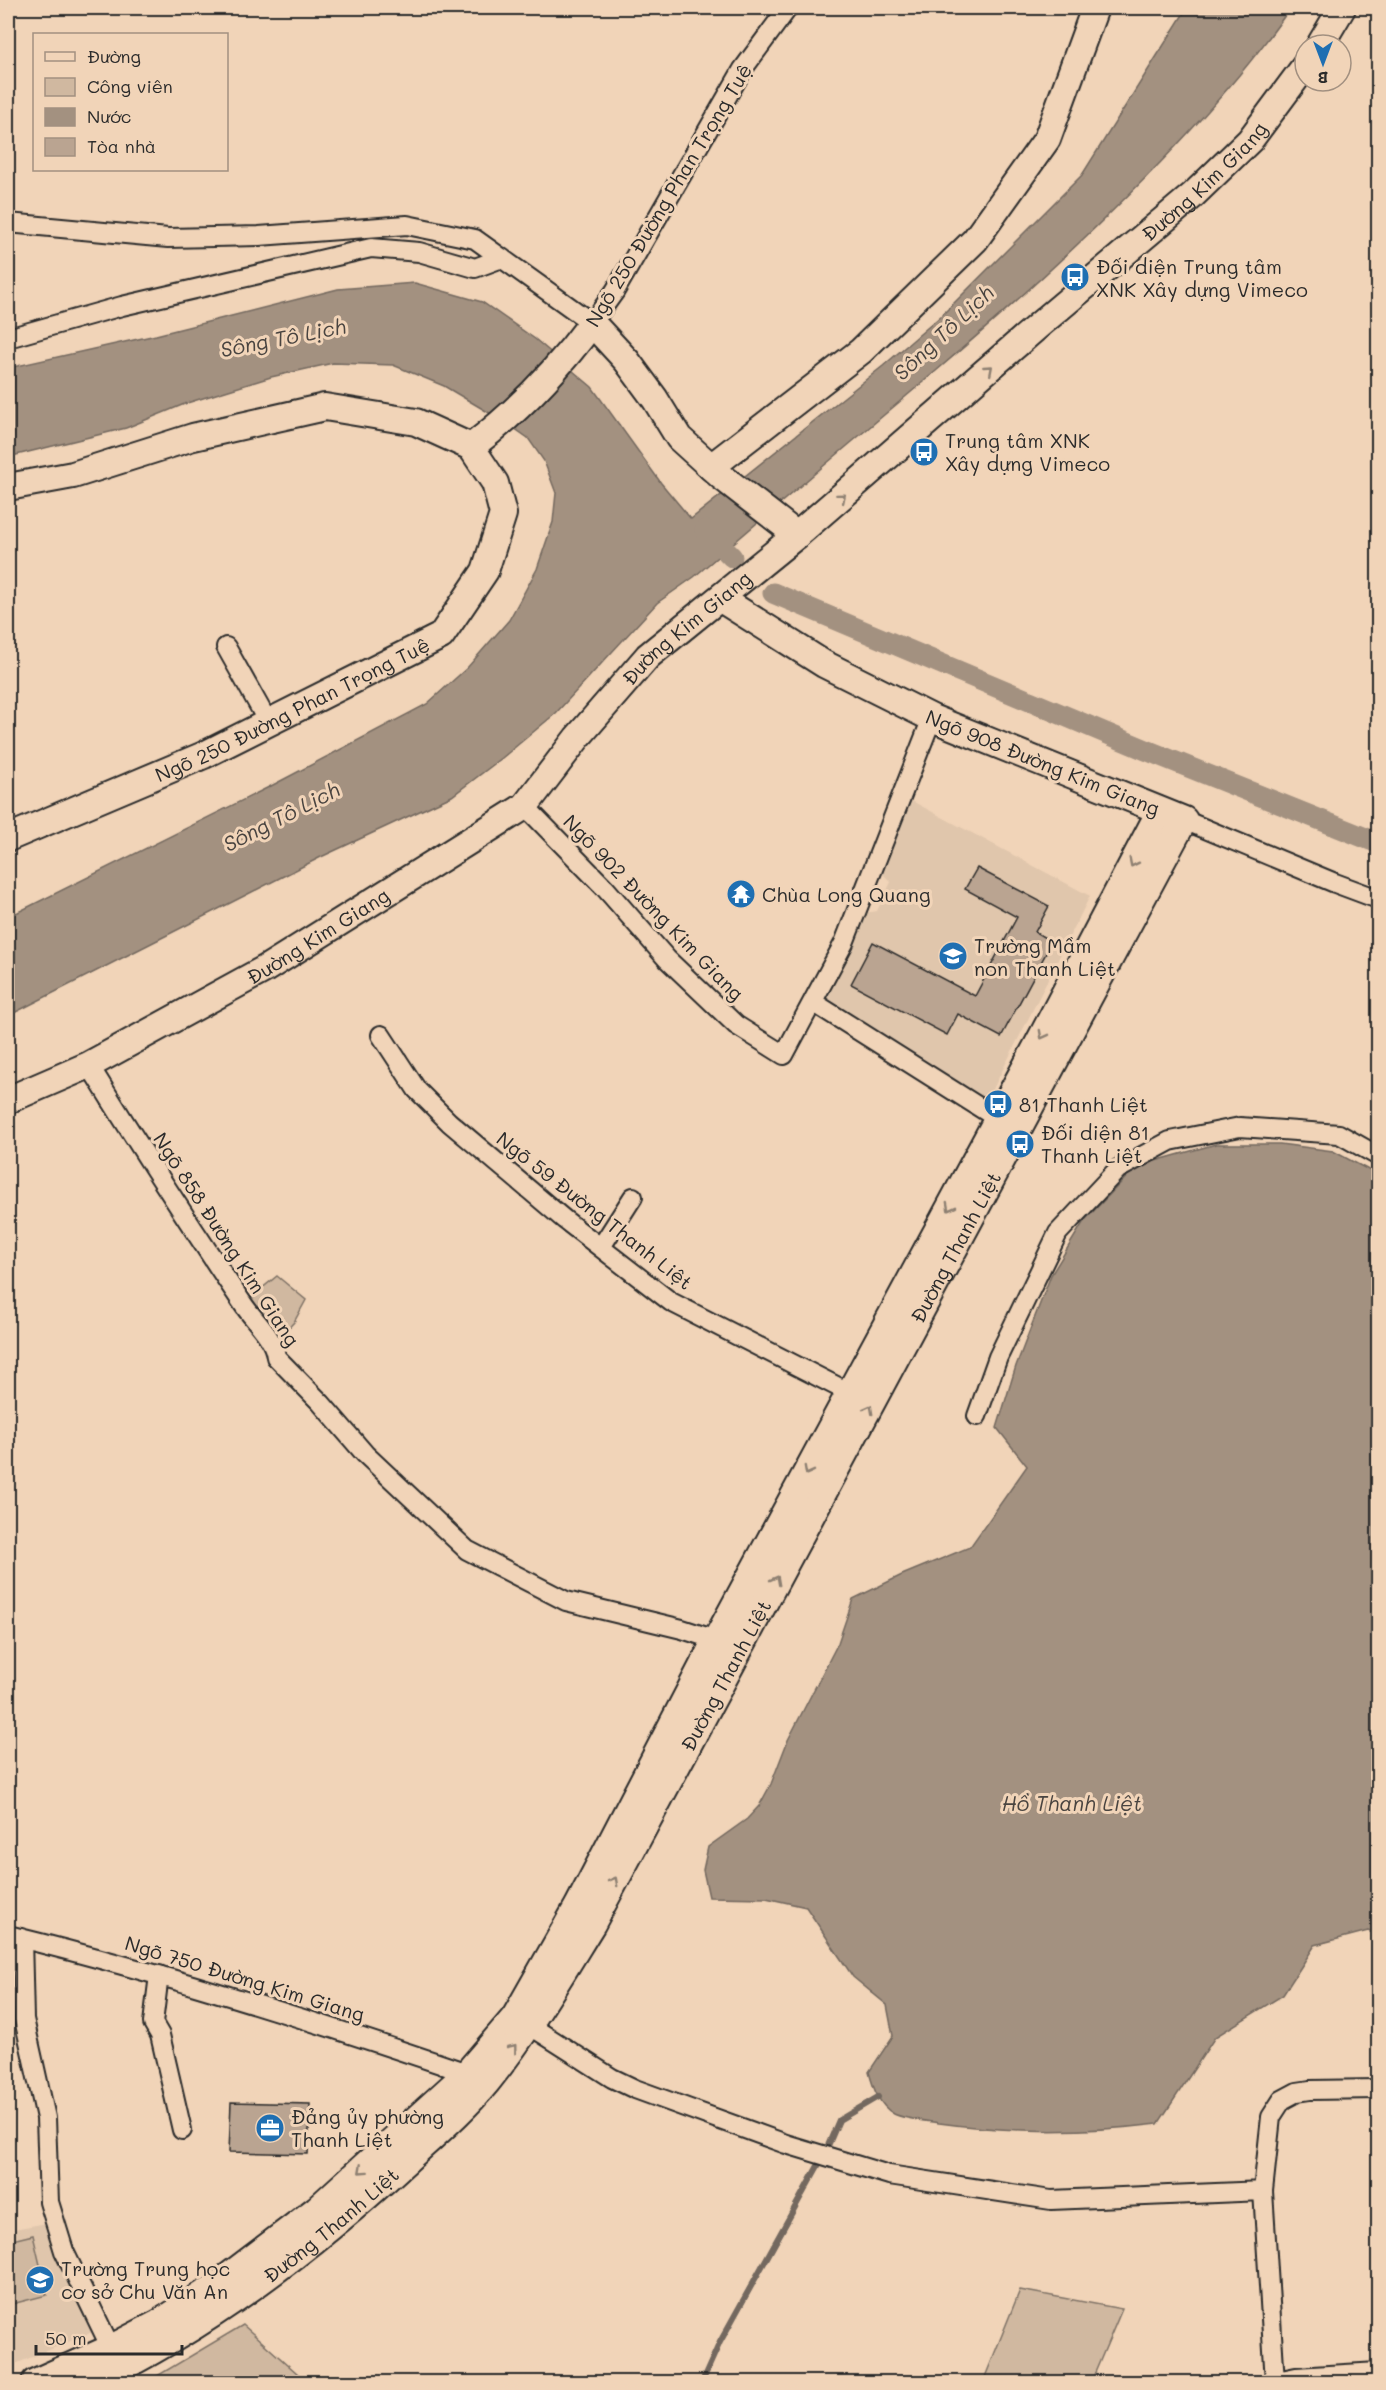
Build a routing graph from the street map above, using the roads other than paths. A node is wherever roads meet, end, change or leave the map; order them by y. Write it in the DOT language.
graph roads {
  1 [pos="788,8"];
  2 [pos="1095,8"];
  3 [pos="1342,8"];
  4 [pos="1327,33"];
  5 [pos="1293,82"];
  6 [pos="8,223"];
  7 [pos="502,258"];
  8 [pos="592,323"];
  9 [pos="8,338"];
  10 [pos="471,447"];
  11 [pos="717,472"];
  12 [pos="8,487"];
  13 [pos="797,535"];
  14 [pos="721,599"];
  15 [pos="226,647"];
  16 [pos="932,718"];
  17 [pos="268,722"];
  18 [pos="525,806"];
  19 [pos="1160,811"];
  20 [pos="1184,820"];
  21 [pos="8,838"];
  22 [pos="1378,899"];
  23 [pos="813,1002"];
  24 [pos="381,1035"];
  25 [pos="88,1065"];
  26 [pos="8,1100"];
  27 [pos="998,1119"];
  28 [pos="1378,1156"];
  29 [pos="633,1197"];
  30 [pos="601,1247"];
  31 [pos="850,1393"];
  32 [pos="977,1416"];
  33 [pos="716,1640"];
  34 [pos="15,1936"];
  35 [pos="159,1975"];
  36 [pos="523,2021"];
  37 [pos="476,2079"];
  38 [pos="1378,2090"];
  39 [pos="182,2130"];
  40 [pos="1263,2191"];
  41 [pos="111,2348"];
  42 [pos="1378,2372"];
  43 [pos="35,2382"];
  44 [pos="93,2382"];
  45 [pos="1273,2382"];
  1 -- 8 [label="street, Ngõ 250 Đường Phan Trọng Tuệ"];
  2 -- 11 [label="street"];
  3 -- 4 [label="street"];
  13 -- 5 [label="street, Đường Kim Giang, one-way"];
  6 -- 7 [label="street"];
  7 -- 8 [label="street"];
  7 -- 9 [label="street"];
  8 -- 10 [label="street, Ngõ 250 Đường Phan Trọng Tuệ"];
  8 -- 11 [label="street"];
  10 -- 12 [label="street"];
  10 -- 17 [label="street, Ngõ 250 Đường Phan Trọng Tuệ"];
  11 -- 13 [label="street"];
  13 -- 14 [label="street, Đường Kim Giang"];
  14 -- 16 [label="street, Ngõ 908 Đường Kim Giang"];
  14 -- 18 [label="street, Đường Kim Giang"];
  15 -- 17 [label="street"];
  16 -- 19 [label="street, Ngõ 908 Đường Kim Giang"];
  16 -- 23 [label="street"];
  17 -- 21 [label="street, Ngõ 250 Đường Phan Trọng Tuệ"];
  18 -- 23 [label="street, Ngõ 902 Đường Kim Giang"];
  18 -- 25 [label="street, Đường Kim Giang"];
  19 -- 20 [label="street, Ngõ 908 Đường Kim Giang"];
  19 -- 27 [label="street, Đường Thanh Liệt, one-way"];
  20 -- 22 [label="street, Ngõ 908 Đường Kim Giang"];
  36 -- 20 [label="street, Đường Thanh Liệt, one-way"];
  23 -- 27 [label="street"];
  24 -- 30 [label="street, Ngõ 59 Đường Thanh Liệt"];
  25 -- 26 [label="street, Đường Kim Giang"];
  25 -- 33 [label="street, Ngõ 858 Đường Kim Giang"];
  27 -- 31 [label="street, Đường Thanh Liệt, one-way"];
  28 -- 32 [label="street"];
  29 -- 30 [label="street"];
  30 -- 31 [label="street, Ngõ 59 Đường Thanh Liệt"];
  31 -- 33 [label="street, Đường Thanh Liệt, one-way"];
  33 -- 36 [label="street, Đường Thanh Liệt"];
  34 -- 35 [label="street, Ngõ 750 Đường Kim Giang"];
  34 -- 41 [label="street"];
  35 -- 37 [label="street, Ngõ 750 Đường Kim Giang"];
  35 -- 39 [label="street"];
  36 -- 37 [label="street, Đường Thanh Liệt"];
  36 -- 40 [label="street"];
  37 -- 41 [label="street, one-way"];
  37 -- 44 [label="street, Đường Thanh Liệt"];
  38 -- 40 [label="street"];
  40 -- 45 [label="street"];
  41 -- 43 [label="street"];
  42 -- 45 [label="street"];
}
